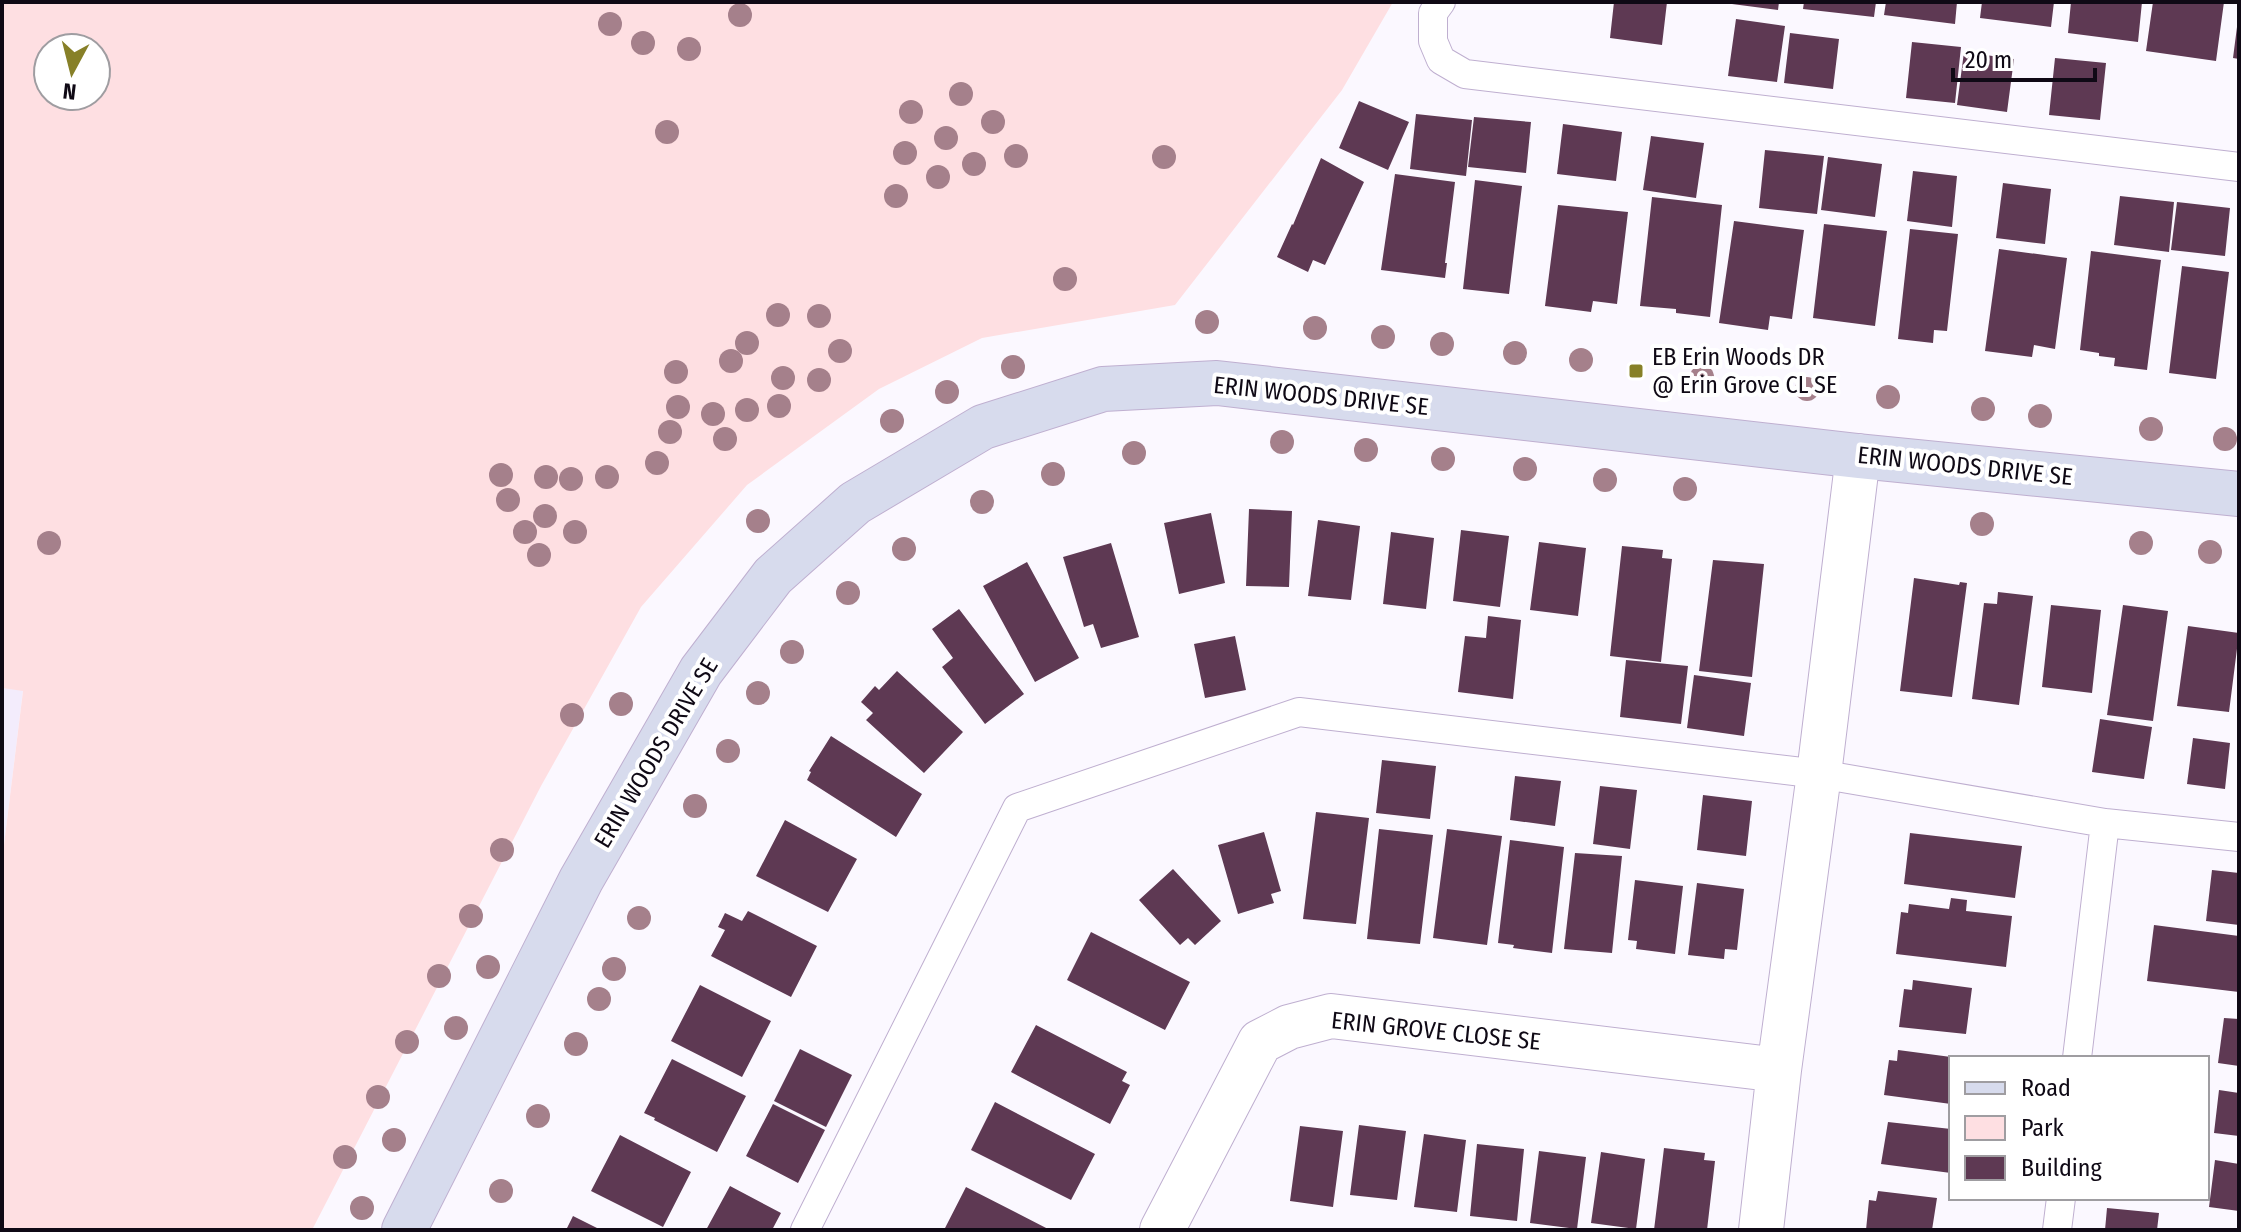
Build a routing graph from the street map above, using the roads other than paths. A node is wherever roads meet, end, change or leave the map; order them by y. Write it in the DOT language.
graph roads {
  1 [pos="1441,2"];
  2 [pos="2239,167"];
  3 [pos="1858,456"];
  4 [pos="2239,494"];
  5 [pos="1819,774"];
  6 [pos="2105,823"];
  7 [pos="2239,837"];
  8 [pos="2077,1056"];
  9 [pos="1779,1070"];
  10 [pos="2061,1200"];
  11 [pos="404,1230"];
  12 [pos="805,1230"];
  13 [pos="1162,1230"];
  14 [pos="1761,1230"];
  15 [pos="2057,1230"];
  1 -- 2 [label="lane"];
  3 -- 4 [label="street, ERIN WOODS DRIVE SE"];
  3 -- 5 [label="street"];
  3 -- 11 [label="street, ERIN WOODS DRIVE SE"];
  5 -- 6 [label="lane"];
  5 -- 9 [label="street"];
  5 -- 12 [label="lane"];
  6 -- 7 [label="lane"];
  6 -- 8 [label="lane"];
  9 -- 13 [label="street, ERIN GROVE CLOSE SE"];
  9 -- 14 [label="street"];
  10 -- 15 [label="lane"];
}
